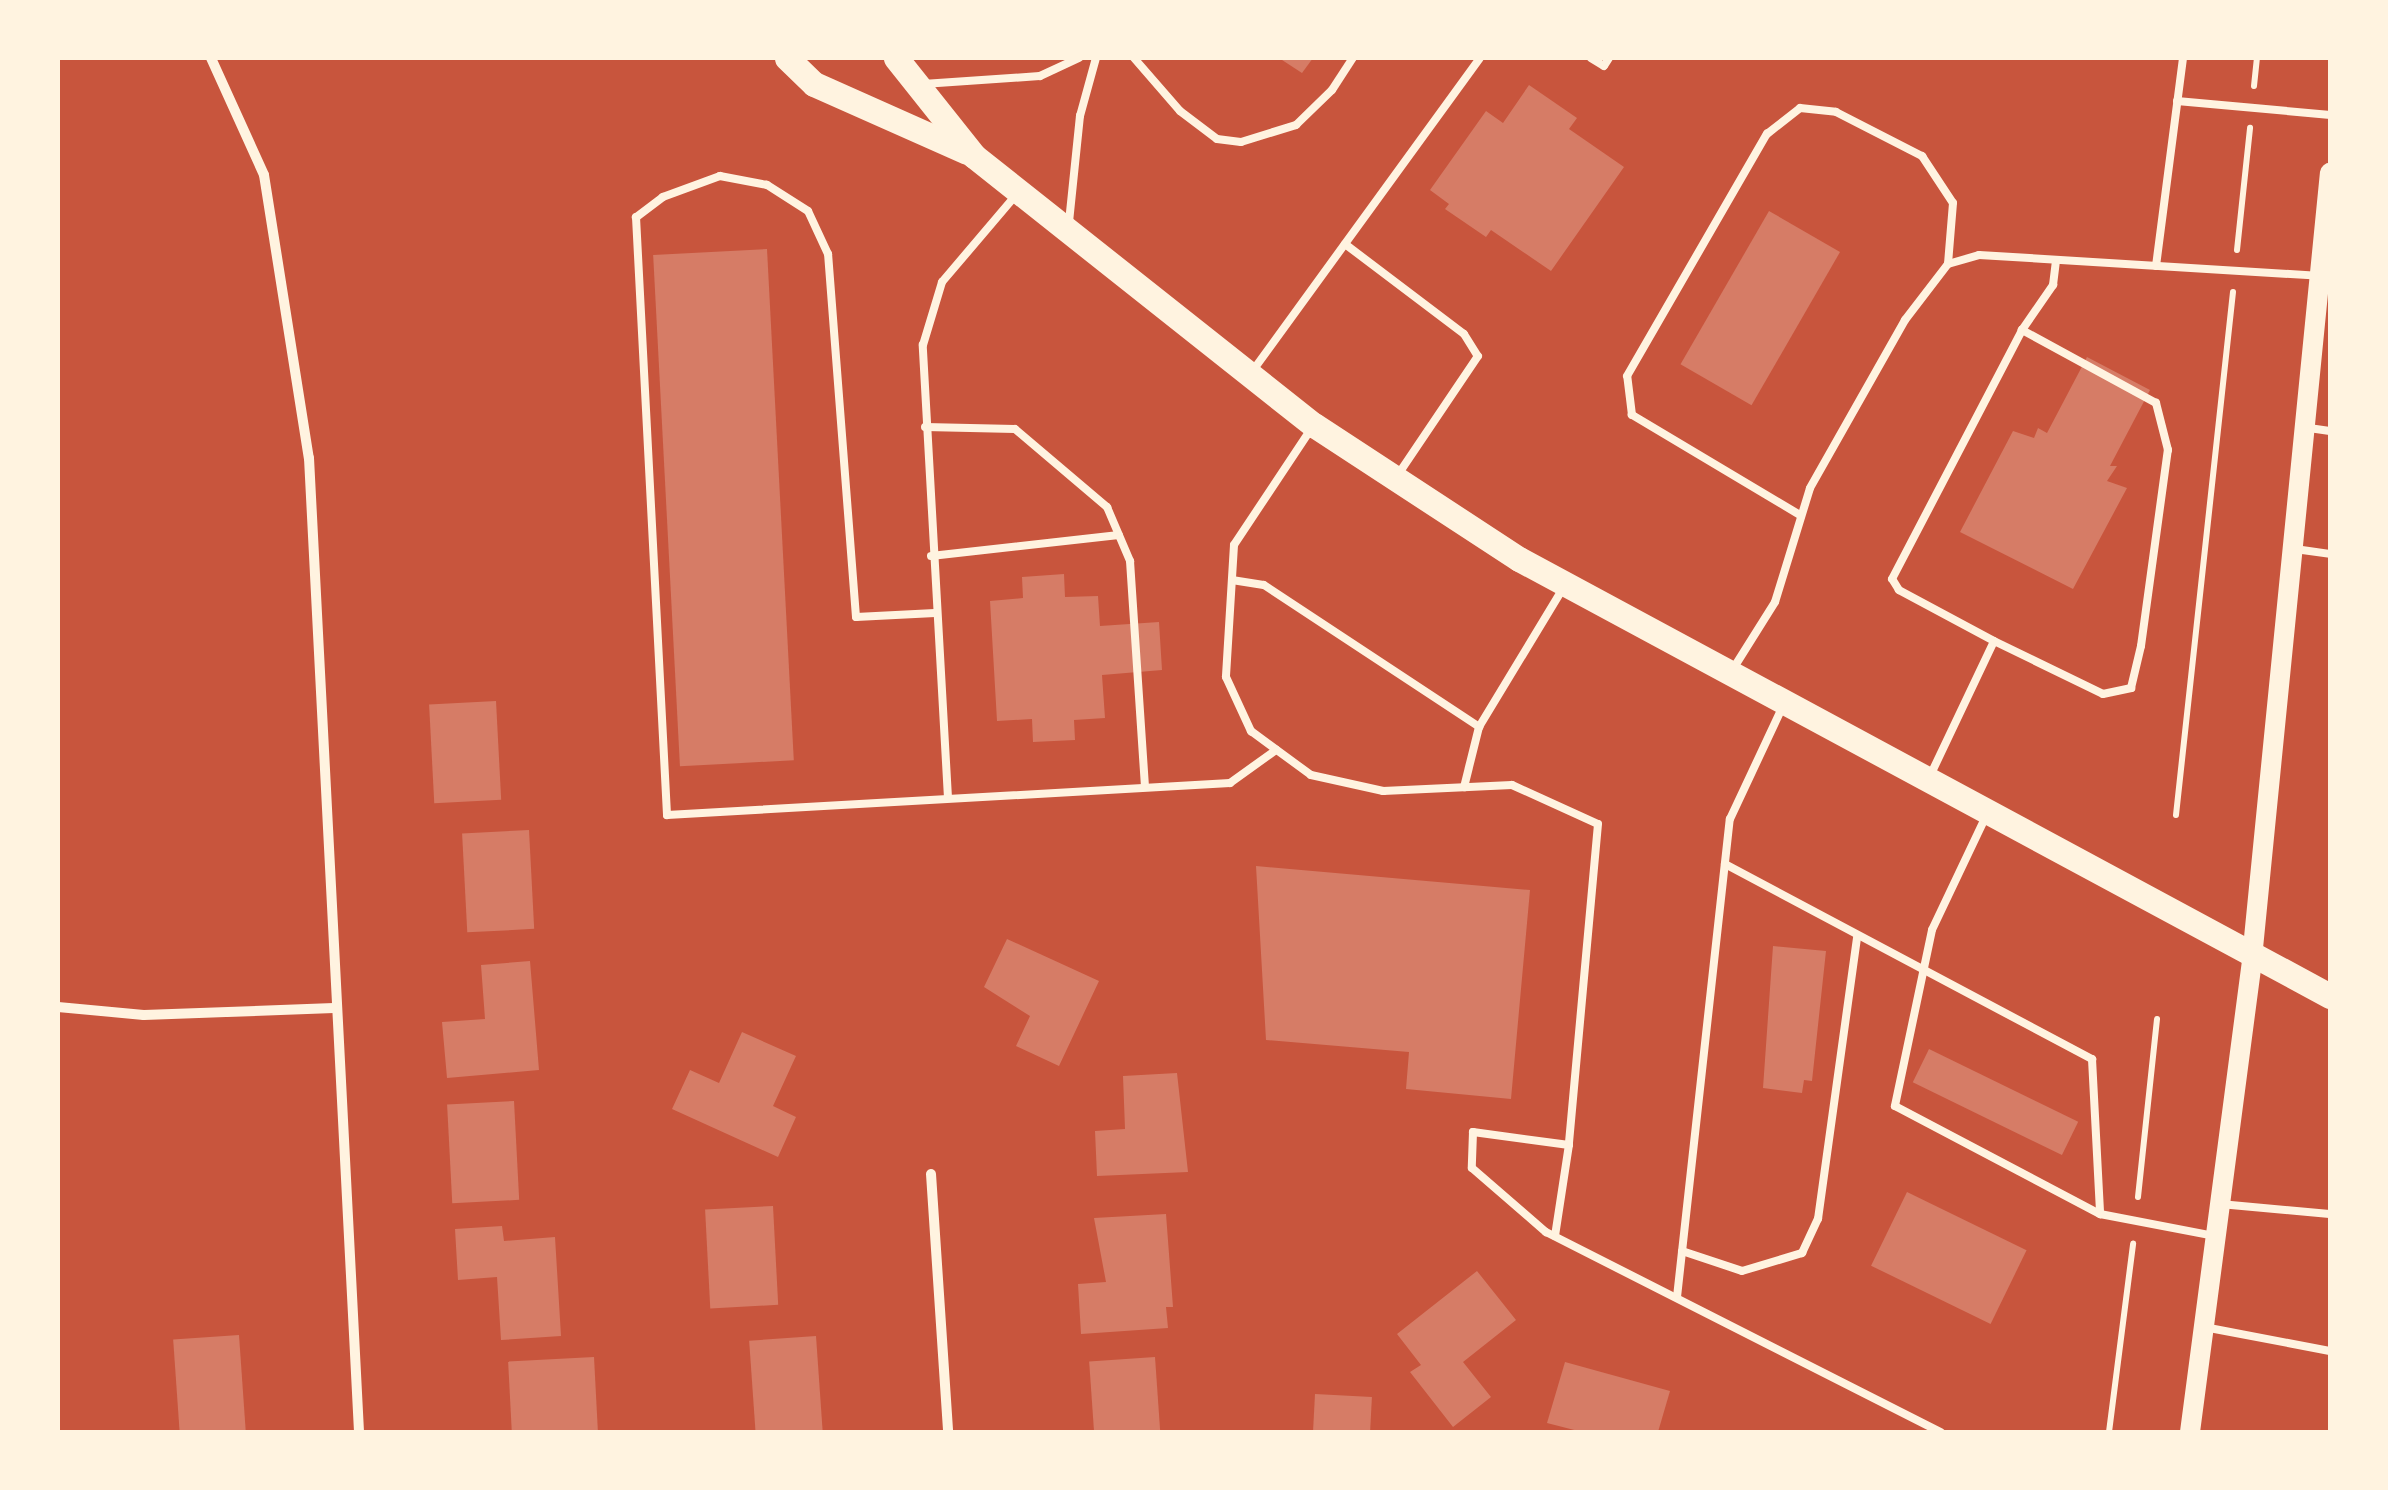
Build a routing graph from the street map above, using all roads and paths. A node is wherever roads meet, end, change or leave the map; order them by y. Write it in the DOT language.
graph roads {
  1 [pos="211,58"];
  2 [pos="787,58"];
  3 [pos="896,58"];
  4 [pos="1080,58"];
  5 [pos="1096,58"];
  6 [pos="1134,58"];
  7 [pos="1352,58"];
  8 [pos="1480,58"];
  9 [pos="1591,58"];
  10 [pos="1609,58"];
  11 [pos="2183,58"];
  12 [pos="2258,58"];
  13 [pos="917,85"];
  14 [pos="2177,101"];
  15 [pos="2252,108"];
  16 [pos="2330,115"];
  17 [pos="974,156"];
  18 [pos="2330,174"];
  19 [pos="1020,192"];
  20 [pos="1068,231"];
  21 [pos="1344,244"];
  22 [pos="2056,260"];
  23 [pos="1948,264"];
  24 [pos="2156,266"];
  25 [pos="2235,270"];
  26 [pos="2320,276"];
  27 [pos="2022,330"];
  28 [pos="1249,376"];
  29 [pos="1314,425"];
  30 [pos="2304,427"];
  31 [pos="926,428"];
  32 [pos="2330,431"];
  33 [pos="1396,478"];
  34 [pos="1800,515"];
  35 [pos="1119,535"];
  36 [pos="2292,549"];
  37 [pos="2330,554"];
  38 [pos="931,556"];
  39 [pos="1232,580"];
  40 [pos="1566,584"];
  41 [pos="935,614"];
  42 [pos="1994,641"];
  43 [pos="1730,674"];
  44 [pos="1784,704"];
  45 [pos="1479,727"];
  46 [pos="1276,750"];
  47 [pos="1928,782"];
  48 [pos="1145,787"];
  49 [pos="1464,787"];
  50 [pos="948,798"];
  51 [pos="1987,814"];
  52 [pos="2176,815"];
  53 [pos="1725,864"];
  54 [pos="1856,938"];
  55 [pos="2252,958"];
  56 [pos="1922,971"];
  57 [pos="2330,996"];
  58 [pos="58,1007"];
  59 [pos="334,1008"];
  60 [pos="1569,1145"];
  61 [pos="932,1174"];
  62 [pos="2220,1204"];
  63 [pos="2100,1214"];
  64 [pos="2330,1214"];
  65 [pos="1555,1236"];
  66 [pos="2216,1236"];
  67 [pos="1682,1251"];
  68 [pos="1677,1297"];
  69 [pos="2204,1327"];
  70 [pos="2330,1351"];
  71 [pos="359,1432"];
  72 [pos="948,1432"];
  73 [pos="1941,1432"];
  74 [pos="2190,1432"];
  1 -- 59 [label="street"];
  2 -- 17 [label="main road"];
  3 -- 13 [label="main road"];
  4 -- 13 [label="lane"];
  5 -- 20 [label="lane"];
  6 -- 7 [label="lane"];
  8 -- 21 [label="lane"];
  9 -- 10 [label="lane"];
  11 -- 14 [label="lane"];
  12 -- 15 [label="path"];
  13 -- 17 [label="main road"];
  14 -- 15 [label="lane"];
  14 -- 24 [label="lane"];
  15 -- 16 [label="lane"];
  15 -- 25 [label="path"];
  17 -- 19 [label="main road"];
  18 -- 26 [label="main road"];
  19 -- 20 [label="main road"];
  19 -- 31 [label="lane"];
  20 -- 28 [label="main road"];
  21 -- 28 [label="lane"];
  21 -- 33 [label="lane"];
  22 -- 23 [label="lane"];
  22 -- 24 [label="lane"];
  22 -- 27 [label="lane"];
  23 -- 34 [label="lane"];
  23 -- 34 [label="lane"];
  24 -- 25 [label="lane"];
  25 -- 26 [label="lane"];
  25 -- 52 [label="path"];
  26 -- 30 [label="main road"];
  27 -- 42 [label="lane"];
  27 -- 42 [label="lane"];
  28 -- 29 [label="main road"];
  29 -- 33 [label="main road"];
  29 -- 39 [label="lane"];
  30 -- 32 [label="lane"];
  30 -- 36 [label="main road"];
  31 -- 35 [label="lane"];
  31 -- 38 [label="lane"];
  33 -- 40 [label="main road"];
  34 -- 43 [label="lane"];
  35 -- 38 [label="lane"];
  35 -- 48 [label="lane"];
  36 -- 37 [label="lane"];
  36 -- 55 [label="main road"];
  38 -- 41 [label="lane"];
  39 -- 45 [label="lane"];
  39 -- 46 [label="lane"];
  40 -- 43 [label="main road"];
  40 -- 45 [label="lane"];
  41 -- 50 [label="lane"];
  41 -- 50 [label="lane"];
  42 -- 47 [label="lane"];
  43 -- 44 [label="main road"];
  44 -- 47 [label="main road"];
  44 -- 53 [label="lane"];
  45 -- 49 [label="lane"];
  46 -- 48 [label="lane"];
  46 -- 49 [label="lane"];
  47 -- 51 [label="main road"];
  48 -- 50 [label="lane"];
  49 -- 60 [label="lane"];
  51 -- 55 [label="main road"];
  51 -- 56 [label="lane"];
  53 -- 54 [label="lane"];
  53 -- 67 [label="lane"];
  54 -- 56 [label="lane"];
  54 -- 67 [label="lane"];
  55 -- 57 [label="main road"];
  55 -- 62 [label="main road"];
  56 -- 63 [label="lane"];
  56 -- 63 [label="lane"];
  58 -- 59 [label="street"];
  59 -- 71 [label="street"];
  60 -- 65 [label="lane"];
  60 -- 65 [label="lane"];
  61 -- 72 [label="street"];
  62 -- 64 [label="lane"];
  62 -- 66 [label="main road"];
  63 -- 66 [label="lane"];
  65 -- 68 [label="lane"];
  66 -- 69 [label="main road"];
  67 -- 68 [label="lane"];
  68 -- 73 [label="lane"];
  69 -- 70 [label="lane"];
  69 -- 74 [label="main road"];
}
